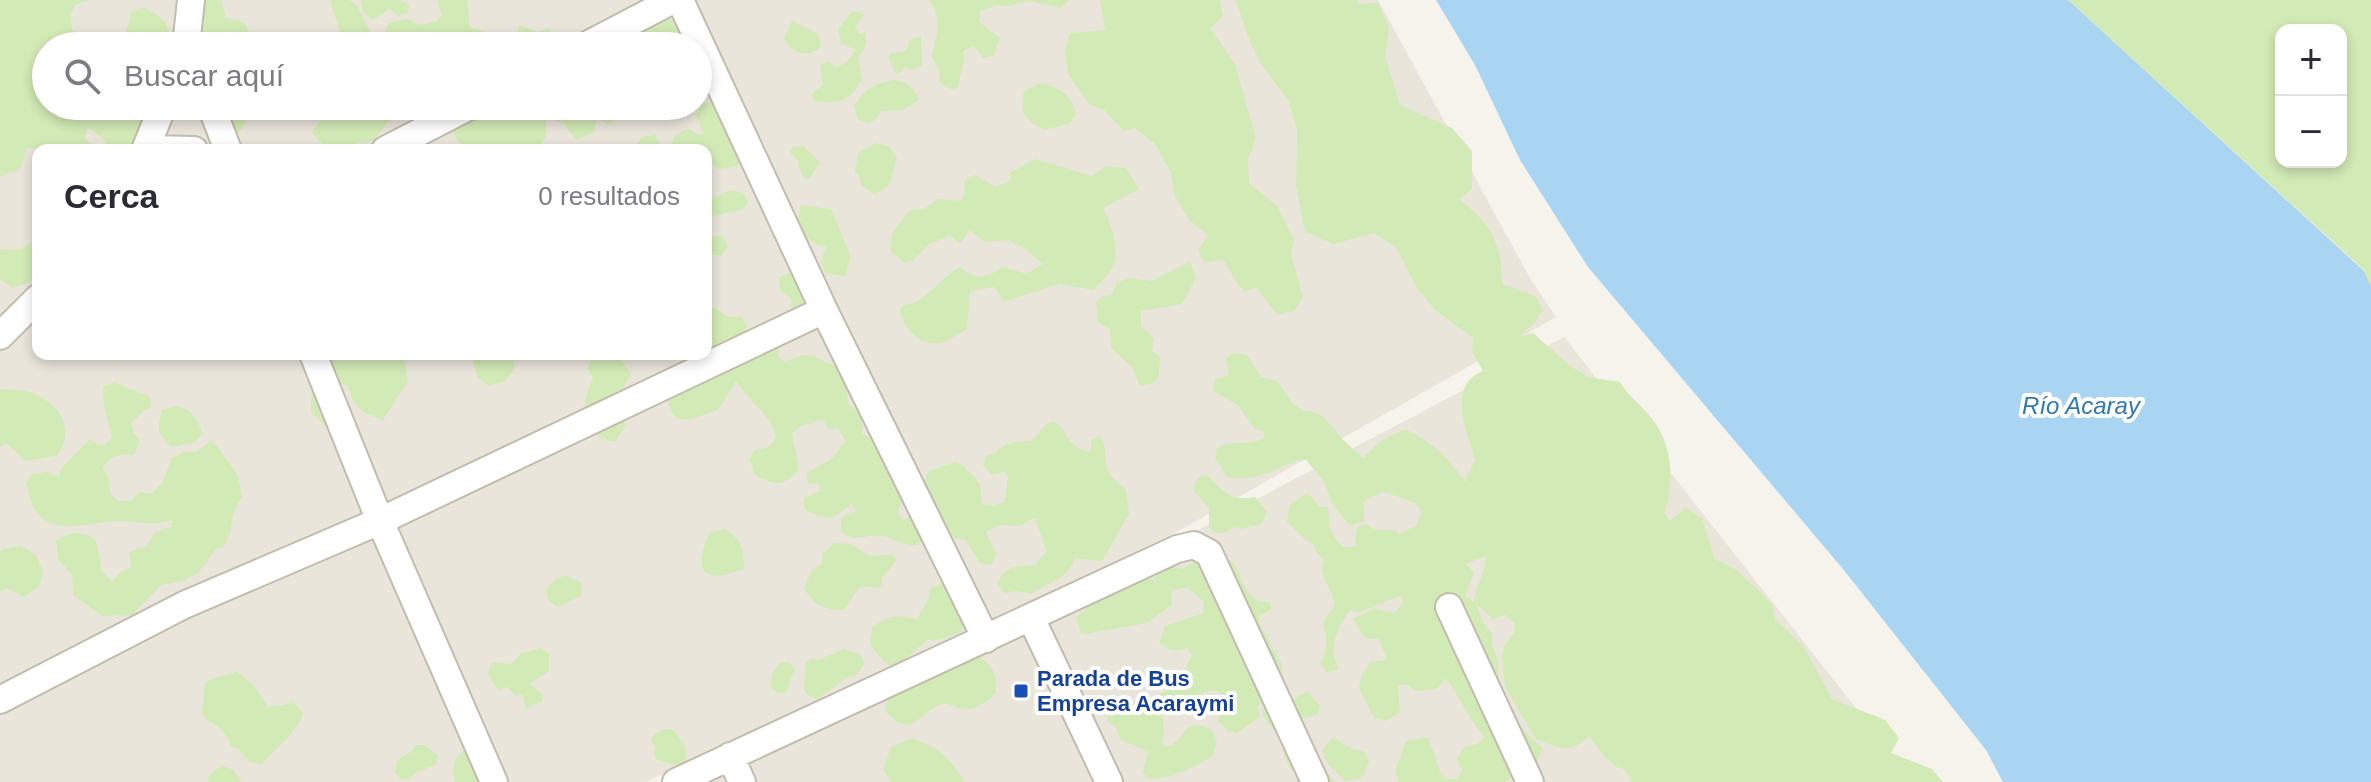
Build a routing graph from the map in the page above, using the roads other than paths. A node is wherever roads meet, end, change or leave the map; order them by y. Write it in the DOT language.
graph roads {
  1 [pos="191,0"];
  2 [pos="673,0"];
  3 [pos="680,0"];
  4 [pos="189,32"];
  5 [pos="612,32"];
  6 [pos="695,32"];
  7 [pos="712,69"];
  8 [pos="158,120"];
  9 [pos="216,120"];
  10 [pos="443,120"];
  11 [pos="148,144"];
  12 [pos="226,144"];
  13 [pos="397,144"];
  14 [pos="32,304"];
  15 [pos="824,310"];
  16 [pos="0,336"];
  17 [pos="315,360"];
  18 [pos="380,521"];
  19 [pos="1449,607"];
  20 [pos="1031,618"];
  21 [pos="986,639"];
  22 [pos="0,700"];
  23 [pos="730,756"];
  24 [pos="494,782"];
  25 [pos="676,782"];
  26 [pos="742,782"];
  27 [pos="1109,782"];
  28 [pos="1315,782"];
  29 [pos="1530,782"];
  1 -- 4 [label="street"];
  2 -- 5 [label="street"];
  3 -- 6 [label="street"];
  7 -- 15 [label="street"];
  8 -- 11 [label="street"];
  9 -- 12 [label="street"];
  10 -- 13 [label="street"];
  14 -- 16 [label="street"];
  15 -- 18 [label="street"];
  15 -- 21 [label="street"];
  17 -- 18 [label="street"];
  18 -- 22 [label="street"];
  18 -- 24 [label="street"];
  19 -- 29 [label="street"];
  20 -- 21 [label="street"];
  20 -- 27 [label="street"];
  20 -- 28 [label="street"];
  21 -- 23 [label="street"];
  23 -- 25 [label="street"];
  23 -- 26 [label="street"];
}
